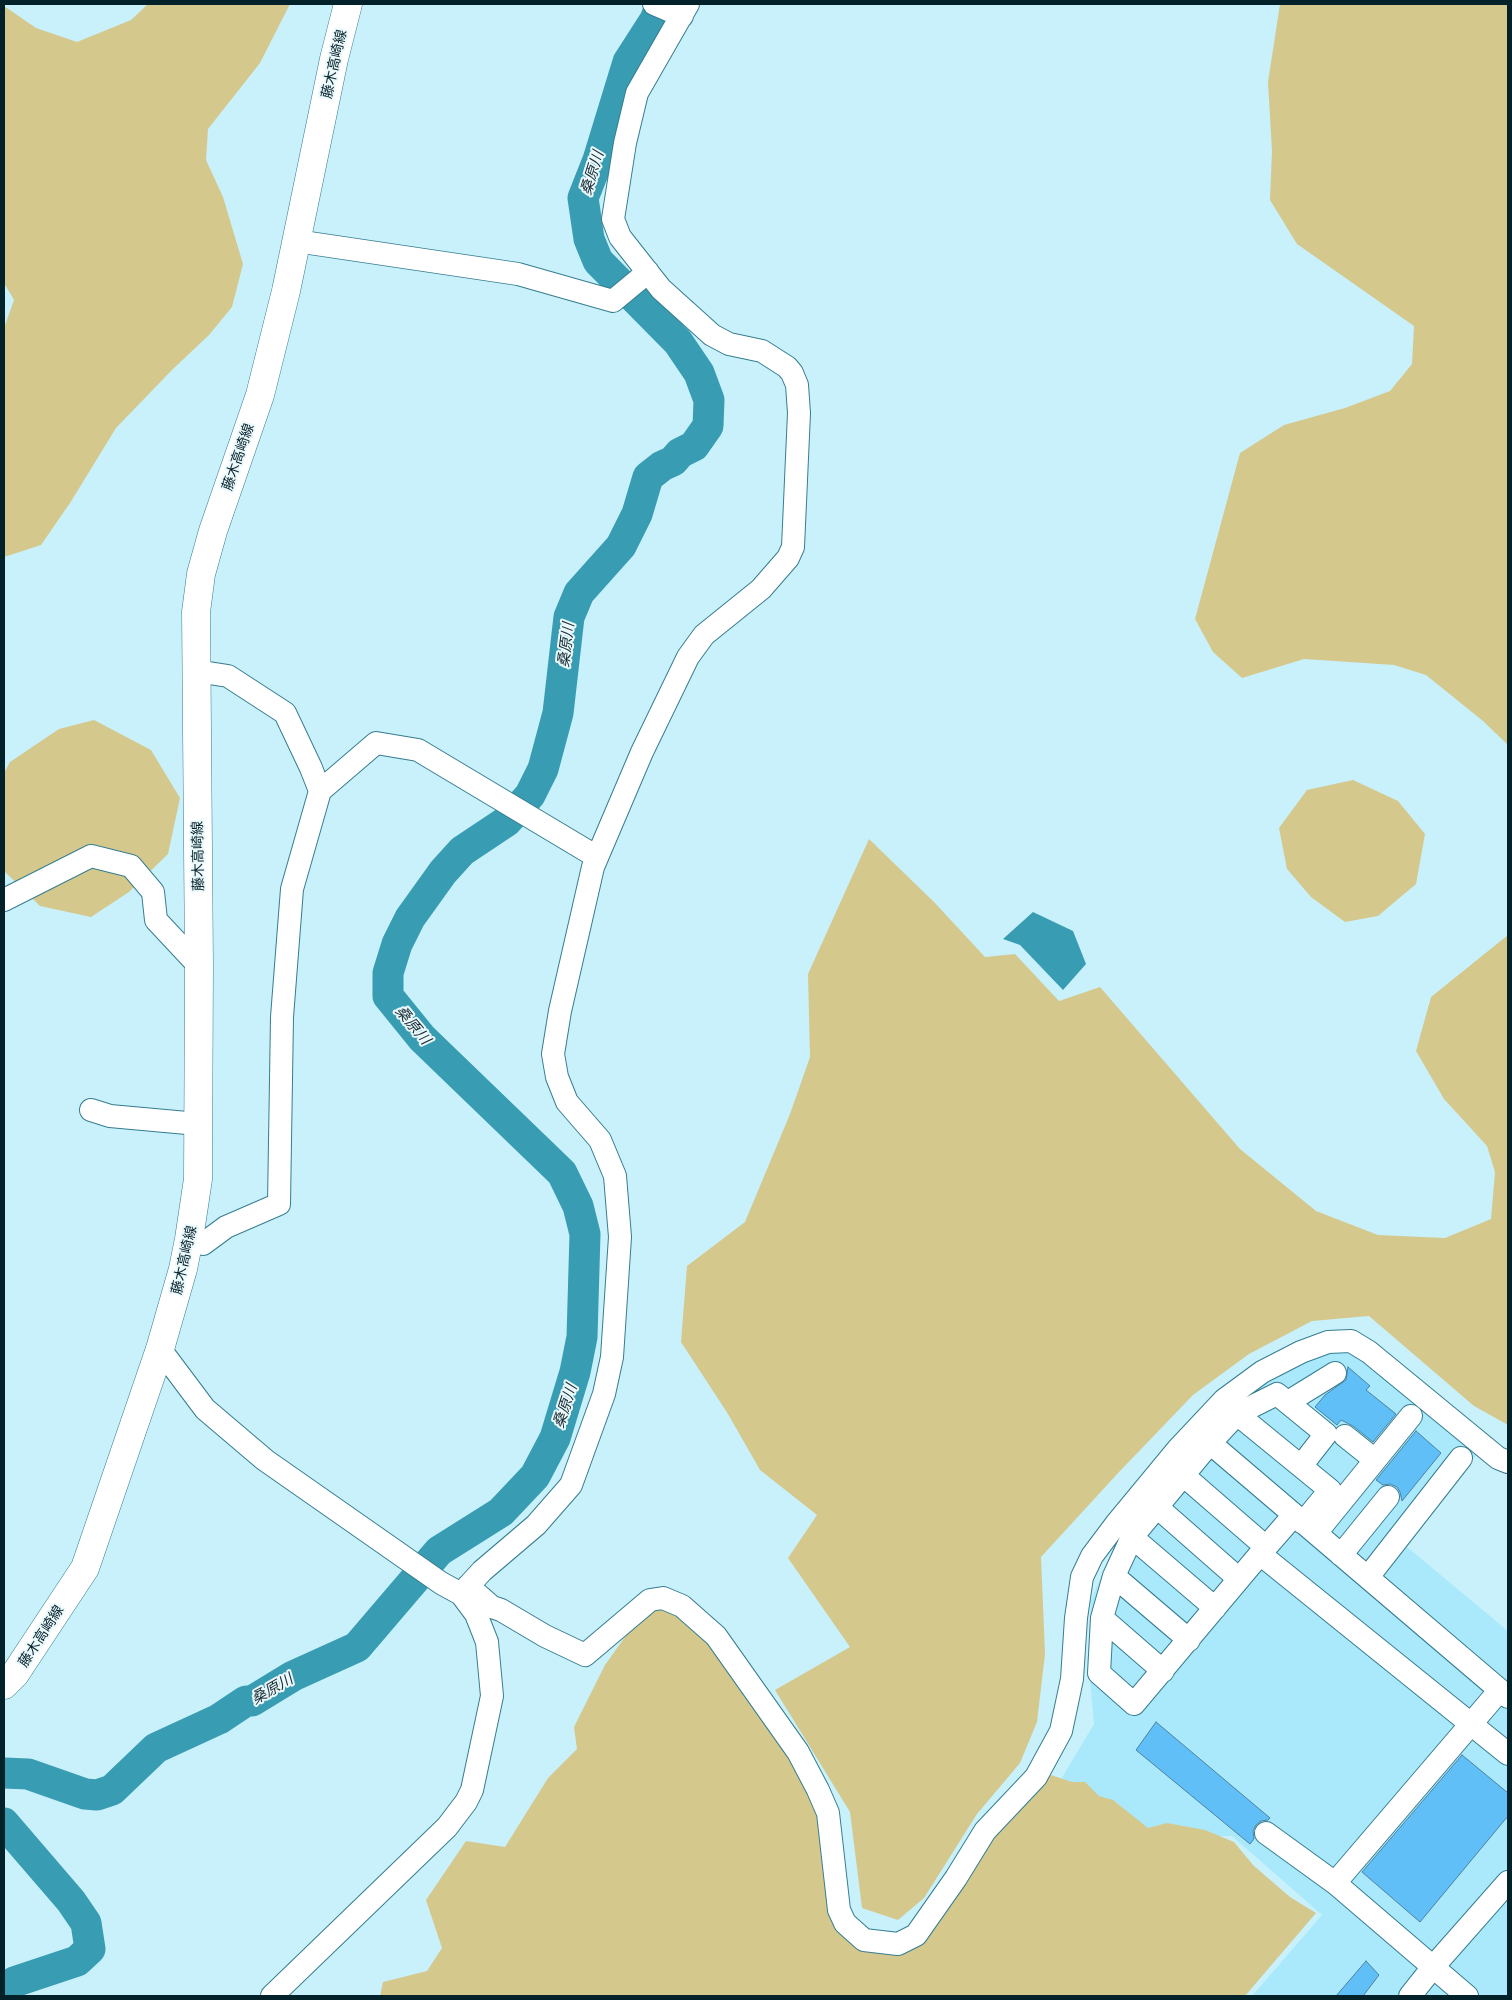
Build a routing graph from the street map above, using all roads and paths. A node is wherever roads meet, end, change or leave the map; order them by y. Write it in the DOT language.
graph roads {
  1 [pos="348,4"];
  2 [pos="654,4"];
  3 [pos="685,10"];
  4 [pos="296,241"];
  5 [pos="648,272"];
  6 [pos="196,671"];
  7 [pos="320,791"];
  8 [pos="597,857"];
  9 [pos="4,900"];
  10 [pos="199,966"];
  11 [pos="90,1110"];
  12 [pos="198,1124"];
  13 [pos="189,1240"];
  14 [pos="160,1349"];
  15 [pos="1335,1373"];
  16 [pos="1288,1402"];
  17 [pos="1237,1414"];
  18 [pos="1411,1416"];
  19 [pos="1345,1436"];
  20 [pos="1210,1443"];
  21 [pos="1461,1458"];
  22 [pos="1375,1460"];
  23 [pos="1508,1462"];
  24 [pos="1300,1466"];
  25 [pos="1183,1475"];
  26 [pos="1388,1497"];
  27 [pos="1157,1507"];
  28 [pos="1304,1524"];
  29 [pos="1132,1537"];
  30 [pos="1263,1550"];
  31 [pos="1341,1555"];
  32 [pos="1114,1576"];
  33 [pos="1368,1577"];
  34 [pos="1239,1579"];
  35 [pos="464,1590"];
  36 [pos="1215,1608"];
  37 [pos="1102,1618"];
  38 [pos="1189,1640"];
  39 [pos="1163,1670"];
  40 [pos="4,1685"];
  41 [pos="1504,1693"];
  42 [pos="1470,1724"];
  43 [pos="1508,1754"];
  44 [pos="1266,1833"];
  45 [pos="1335,1884"];
  46 [pos="1506,1888"];
  47 [pos="1433,1967"];
  48 [pos="272,1996"];
  49 [pos="1410,1996"];
  50 [pos="1468,1996"];
  1 -- 4 [label="main road, 藤木高崎線"];
  2 -- 3 [label="street"];
  3 -- 5 [label="street"];
  4 -- 5 [label="street"];
  4 -- 6 [label="main road, 藤木高崎線"];
  5 -- 8 [label="street"];
  6 -- 7 [label="street"];
  6 -- 10 [label="main road, 藤木高崎線"];
  7 -- 8 [label="street"];
  7 -- 13 [label="street"];
  8 -- 35 [label="street"];
  9 -- 10 [label="street"];
  10 -- 12 [label="main road, 藤木高崎線"];
  11 -- 12 [label="street"];
  12 -- 13 [label="main road, 藤木高崎線"];
  13 -- 14 [label="main road, 藤木高崎線"];
  14 -- 35 [label="street"];
  14 -- 40 [label="main road, 藤木高崎線"];
  15 -- 16 [label="street"];
  16 -- 17 [label="street"];
  16 -- 24 [label="street"];
  17 -- 20 [label="street"];
  17 -- 24 [label="street"];
  18 -- 22 [label="street"];
  19 -- 22 [label="street"];
  20 -- 25 [label="street"];
  20 -- 28 [label="street"];
  21 -- 33 [label="street"];
  22 -- 28 [label="street"];
  23 -- 35 [label="street"];
  24 -- 28 [label="street"];
  25 -- 27 [label="street"];
  25 -- 30 [label="street"];
  26 -- 31 [label="street"];
  27 -- 29 [label="street"];
  27 -- 34 [label="street"];
  28 -- 30 [label="street"];
  28 -- 31 [label="street"];
  29 -- 32 [label="street"];
  29 -- 36 [label="street"];
  30 -- 34 [label="street"];
  30 -- 42 [label="street"];
  31 -- 33 [label="street"];
  32 -- 37 [label="street"];
  32 -- 38 [label="street"];
  33 -- 41 [label="street"];
  34 -- 36 [label="street"];
  35 -- 48 [label="street"];
  36 -- 38 [label="street"];
  37 -- 39 [label="street"];
  37 -- 39 [label="street"];
  38 -- 39 [label="street"];
  41 -- 42 [label="street"];
  42 -- 43 [label="street"];
  42 -- 45 [label="street"];
  44 -- 45 [label="street"];
  45 -- 47 [label="street"];
  46 -- 47 [label="street"];
  47 -- 49 [label="street"];
  47 -- 50 [label="street"];
}
